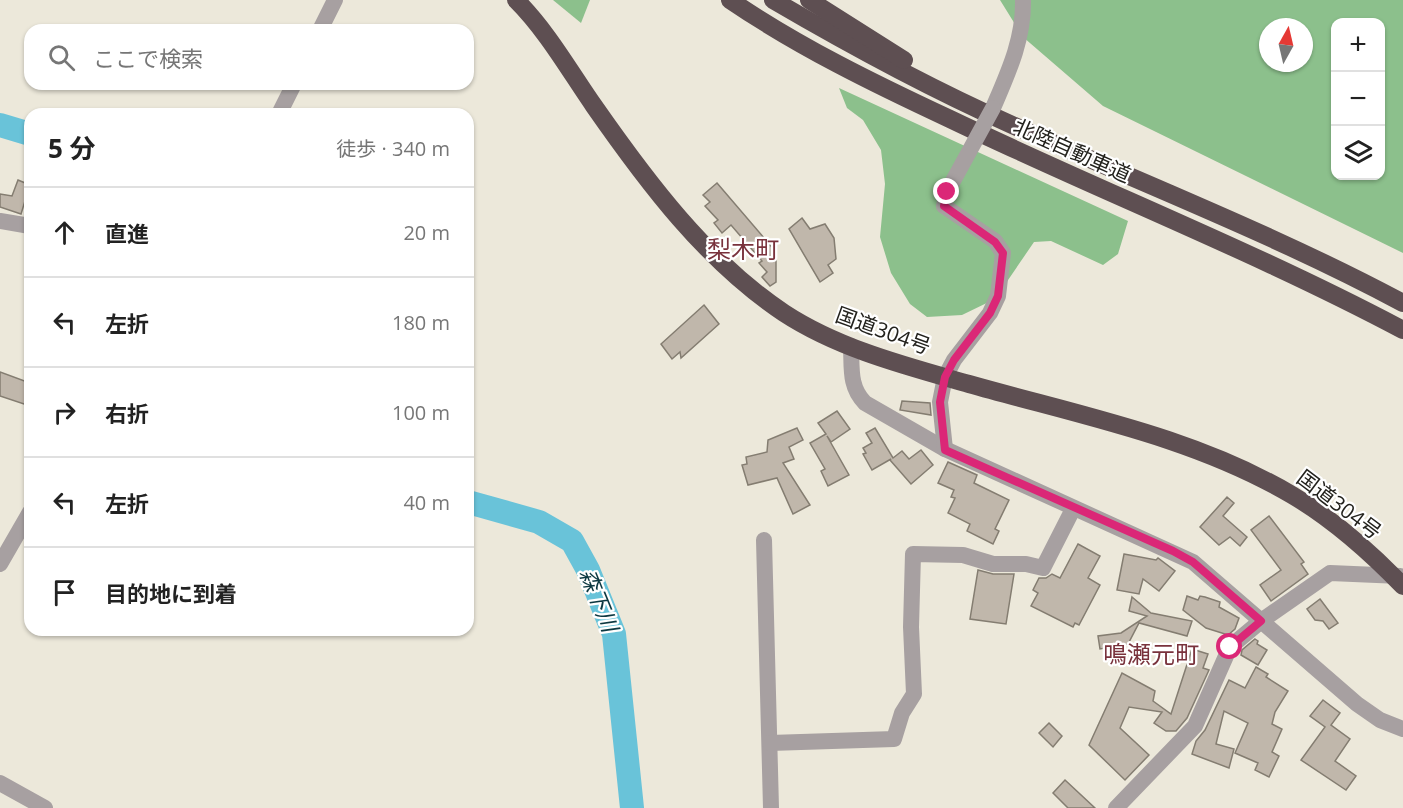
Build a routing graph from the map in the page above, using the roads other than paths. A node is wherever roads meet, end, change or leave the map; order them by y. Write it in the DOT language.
graph roads {
  1 [pos="335,0"];
  2 [pos="516,0"];
  3 [pos="730,0"];
  4 [pos="773,0"];
  5 [pos="809,0"];
  6 [pos="1023,0"];
  7 [pos="323,24"];
  8 [pos="291,90"];
  9 [pos="282,108"];
  10 [pos="1122,172"];
  11 [pos="0,221"];
  12 [pos="24,225"];
  13 [pos="1403,303"];
  14 [pos="1403,330"];
  15 [pos="851,346"];
  16 [pos="945,377"];
  17 [pos="945,450"];
  18 [pos="1073,508"];
  19 [pos="24,522"];
  20 [pos="764,540"];
  21 [pos="0,564"];
  22 [pos="1400,579"];
  23 [pos="1261,621"];
  24 [pos="1403,729"];
  25 [pos="770,743"];
  26 [pos="0,783"];
  27 [pos="45,808"];
  28 [pos="771,808"];
  29 [pos="1116,808"];
  1 -- 7 [label="street"];
  2 -- 15 [label="highway, 国道304号"];
  3 -- 14 [label="highway, 北陸自動車道"];
  4 -- 10 [label="highway, 北陸自動車道"];
  5 -- 10 [label="highway"];
  6 -- 16 [label="street, bridge"];
  8 -- 9 [label="street"];
  10 -- 13 [label="highway, 北陸自動車道"];
  11 -- 12 [label="street"];
  15 -- 16 [label="highway, 国道304号"];
  15 -- 17 [label="street"];
  16 -- 17 [label="street"];
  16 -- 22 [label="highway, 国道304号"];
  17 -- 18 [label="street"];
  18 -- 23 [label="street"];
  18 -- 25 [label="street"];
  19 -- 21 [label="street"];
  20 -- 25 [label="street"];
  22 -- 23 [label="street"];
  23 -- 24 [label="street"];
  23 -- 29 [label="street"];
  25 -- 28 [label="street"];
  26 -- 27 [label="street"];
}
